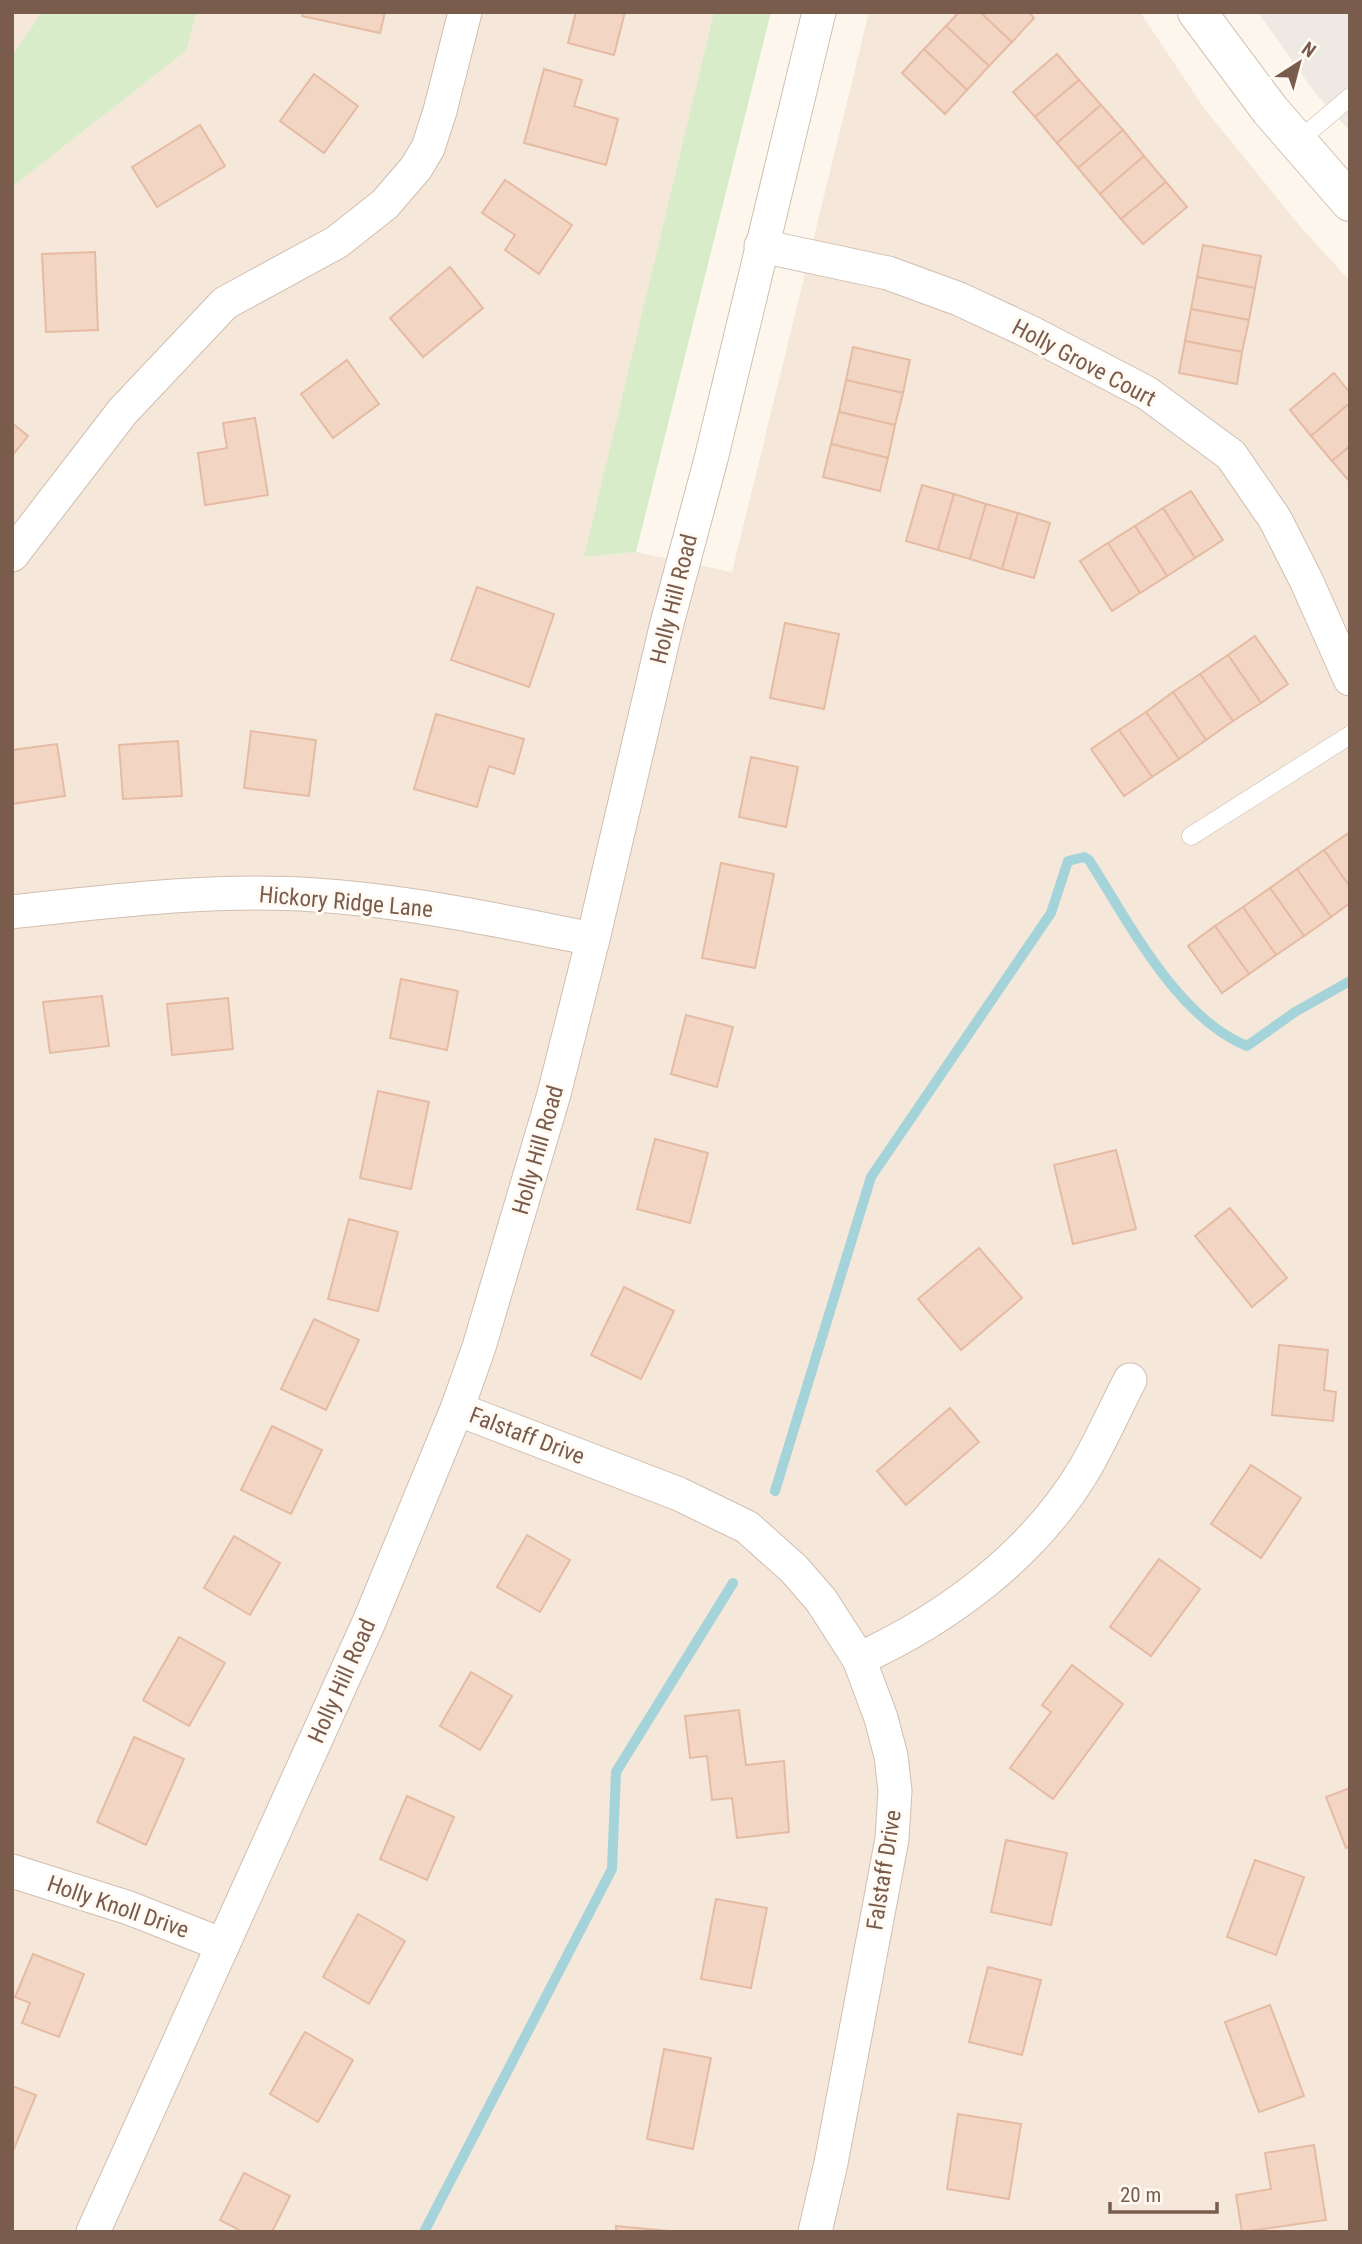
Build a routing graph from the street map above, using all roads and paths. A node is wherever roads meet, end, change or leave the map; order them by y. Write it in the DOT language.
graph roads {
  1 [pos="465,12"];
  2 [pos="819,12"];
  3 [pos="1197,12"];
  4 [pos="1350,97"];
  5 [pos="1297,142"];
  6 [pos="1350,202"];
  7 [pos="761,246"];
  8 [pos="12,555"];
  9 [pos="1350,679"];
  10 [pos="1350,736"];
  11 [pos="1191,836"];
  12 [pos="12,912"];
  13 [pos="593,939"];
  14 [pos="1130,1380"];
  15 [pos="457,1409"];
  16 [pos="859,1659"];
  17 [pos="12,1871"];
  18 [pos="223,1945"];
  19 [pos="93,2232"];
  20 [pos="815,2232"];
  1 -- 8 [label="street"];
  2 -- 7 [label="street, Holly Hill Road"];
  3 -- 5 [label="street"];
  4 -- 5 [label="lane"];
  5 -- 6 [label="street"];
  7 -- 9 [label="street, Holly Grove Court"];
  7 -- 13 [label="street, Holly Hill Road"];
  10 -- 11 [label="lane"];
  12 -- 13 [label="street, Hickory Ridge Lane"];
  13 -- 15 [label="street, Holly Hill Road"];
  14 -- 16 [label="street"];
  15 -- 16 [label="street, Falstaff Drive"];
  15 -- 18 [label="street, Holly Hill Road"];
  16 -- 20 [label="street, Falstaff Drive"];
  17 -- 18 [label="street, Holly Knoll Drive"];
  18 -- 19 [label="street, Holly Hill Road"];
}
